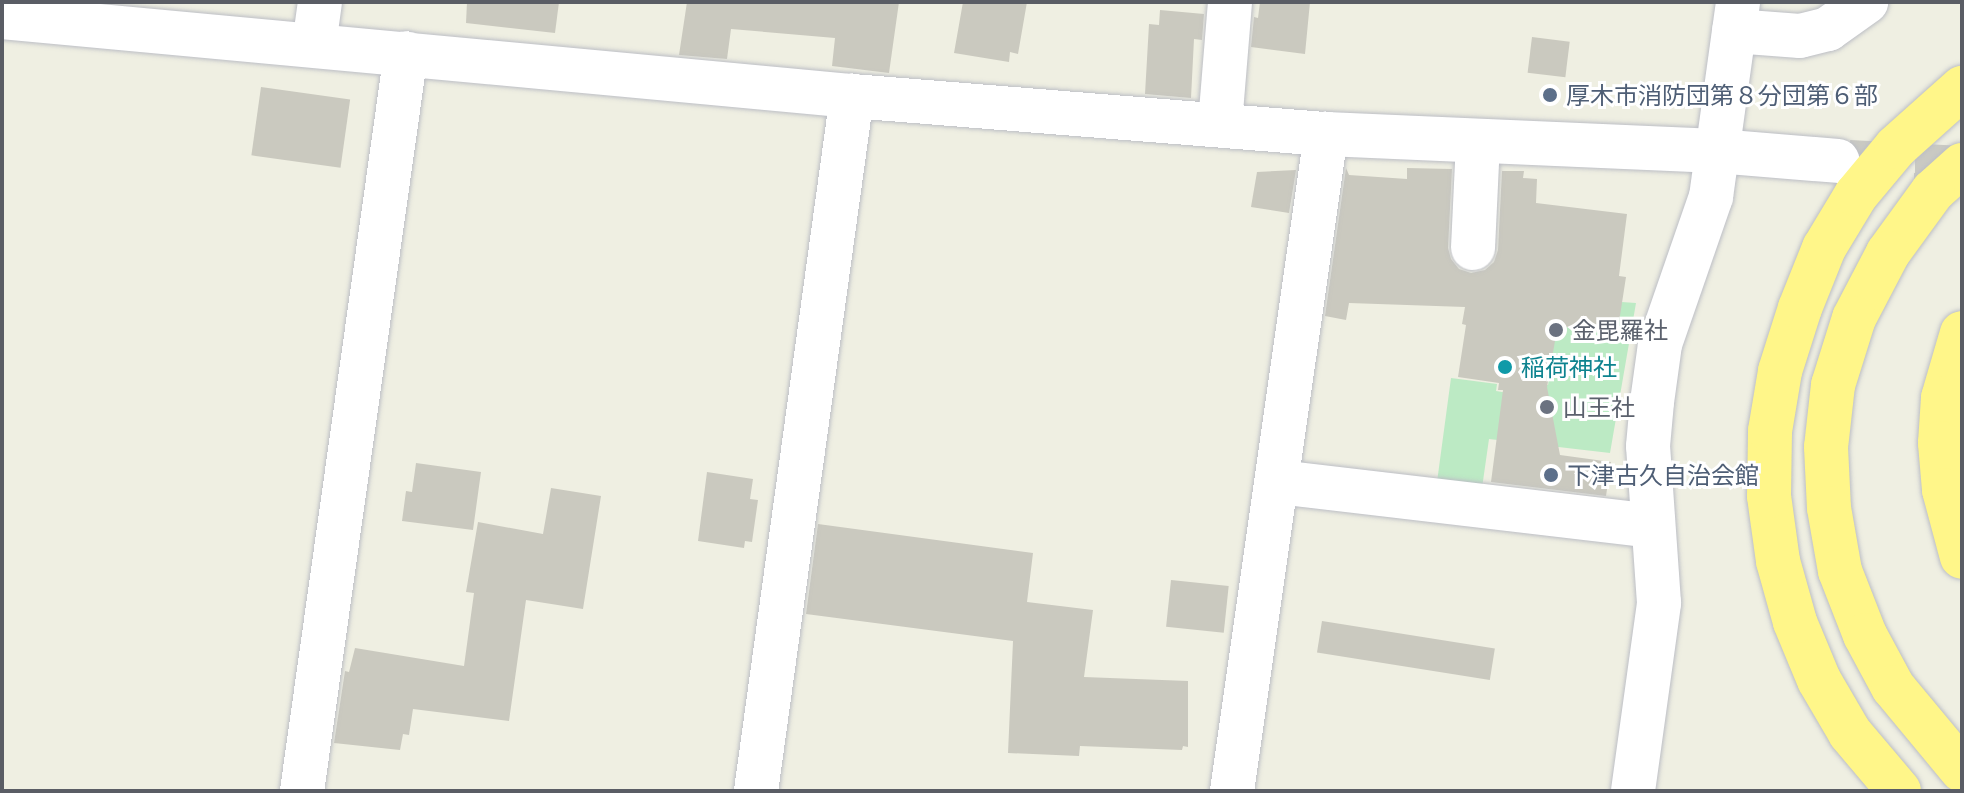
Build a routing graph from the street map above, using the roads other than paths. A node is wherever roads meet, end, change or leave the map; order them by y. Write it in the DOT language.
graph roads {
  1 [pos="320,2"];
  2 [pos="1230,2"];
  3 [pos="1866,2"];
  4 [pos="1736,16"];
  5 [pos="2,17"];
  6 [pos="314,45"];
  7 [pos="406,53"];
  8 [pos="1962,88"];
  9 [pos="852,96"];
  10 [pos="1220,124"];
  11 [pos="1326,134"];
  12 [pos="1478,141"];
  13 [pos="1717,151"];
  14 [pos="1838,161"];
  15 [pos="1962,165"];
  16 [pos="1473,248"];
  17 [pos="1962,333"];
  18 [pos="1278,482"];
  19 [pos="1651,526"];
  20 [pos="1962,557"];
  21 [pos="1962,770"];
  22 [pos="302,791"];
  23 [pos="756,791"];
  24 [pos="1232,791"];
  25 [pos="1633,791"];
  26 [pos="1899,791"];
  1 -- 6 [label="street"];
  2 -- 10 [label="street"];
  3 -- 4 [label="street"];
  4 -- 13 [label="street"];
  5 -- 6 [label="street"];
  6 -- 7 [label="street"];
  7 -- 9 [label="street"];
  7 -- 22 [label="street"];
  8 -- 26 [label="highway"];
  9 -- 10 [label="street"];
  9 -- 23 [label="street"];
  10 -- 11 [label="street"];
  11 -- 12 [label="street"];
  11 -- 18 [label="street"];
  12 -- 13 [label="street"];
  12 -- 16 [label="street"];
  13 -- 14 [label="street"];
  13 -- 19 [label="street"];
  15 -- 21 [label="highway"];
  17 -- 20 [label="highway"];
  18 -- 19 [label="street"];
  18 -- 24 [label="street"];
  19 -- 25 [label="street"];
}
